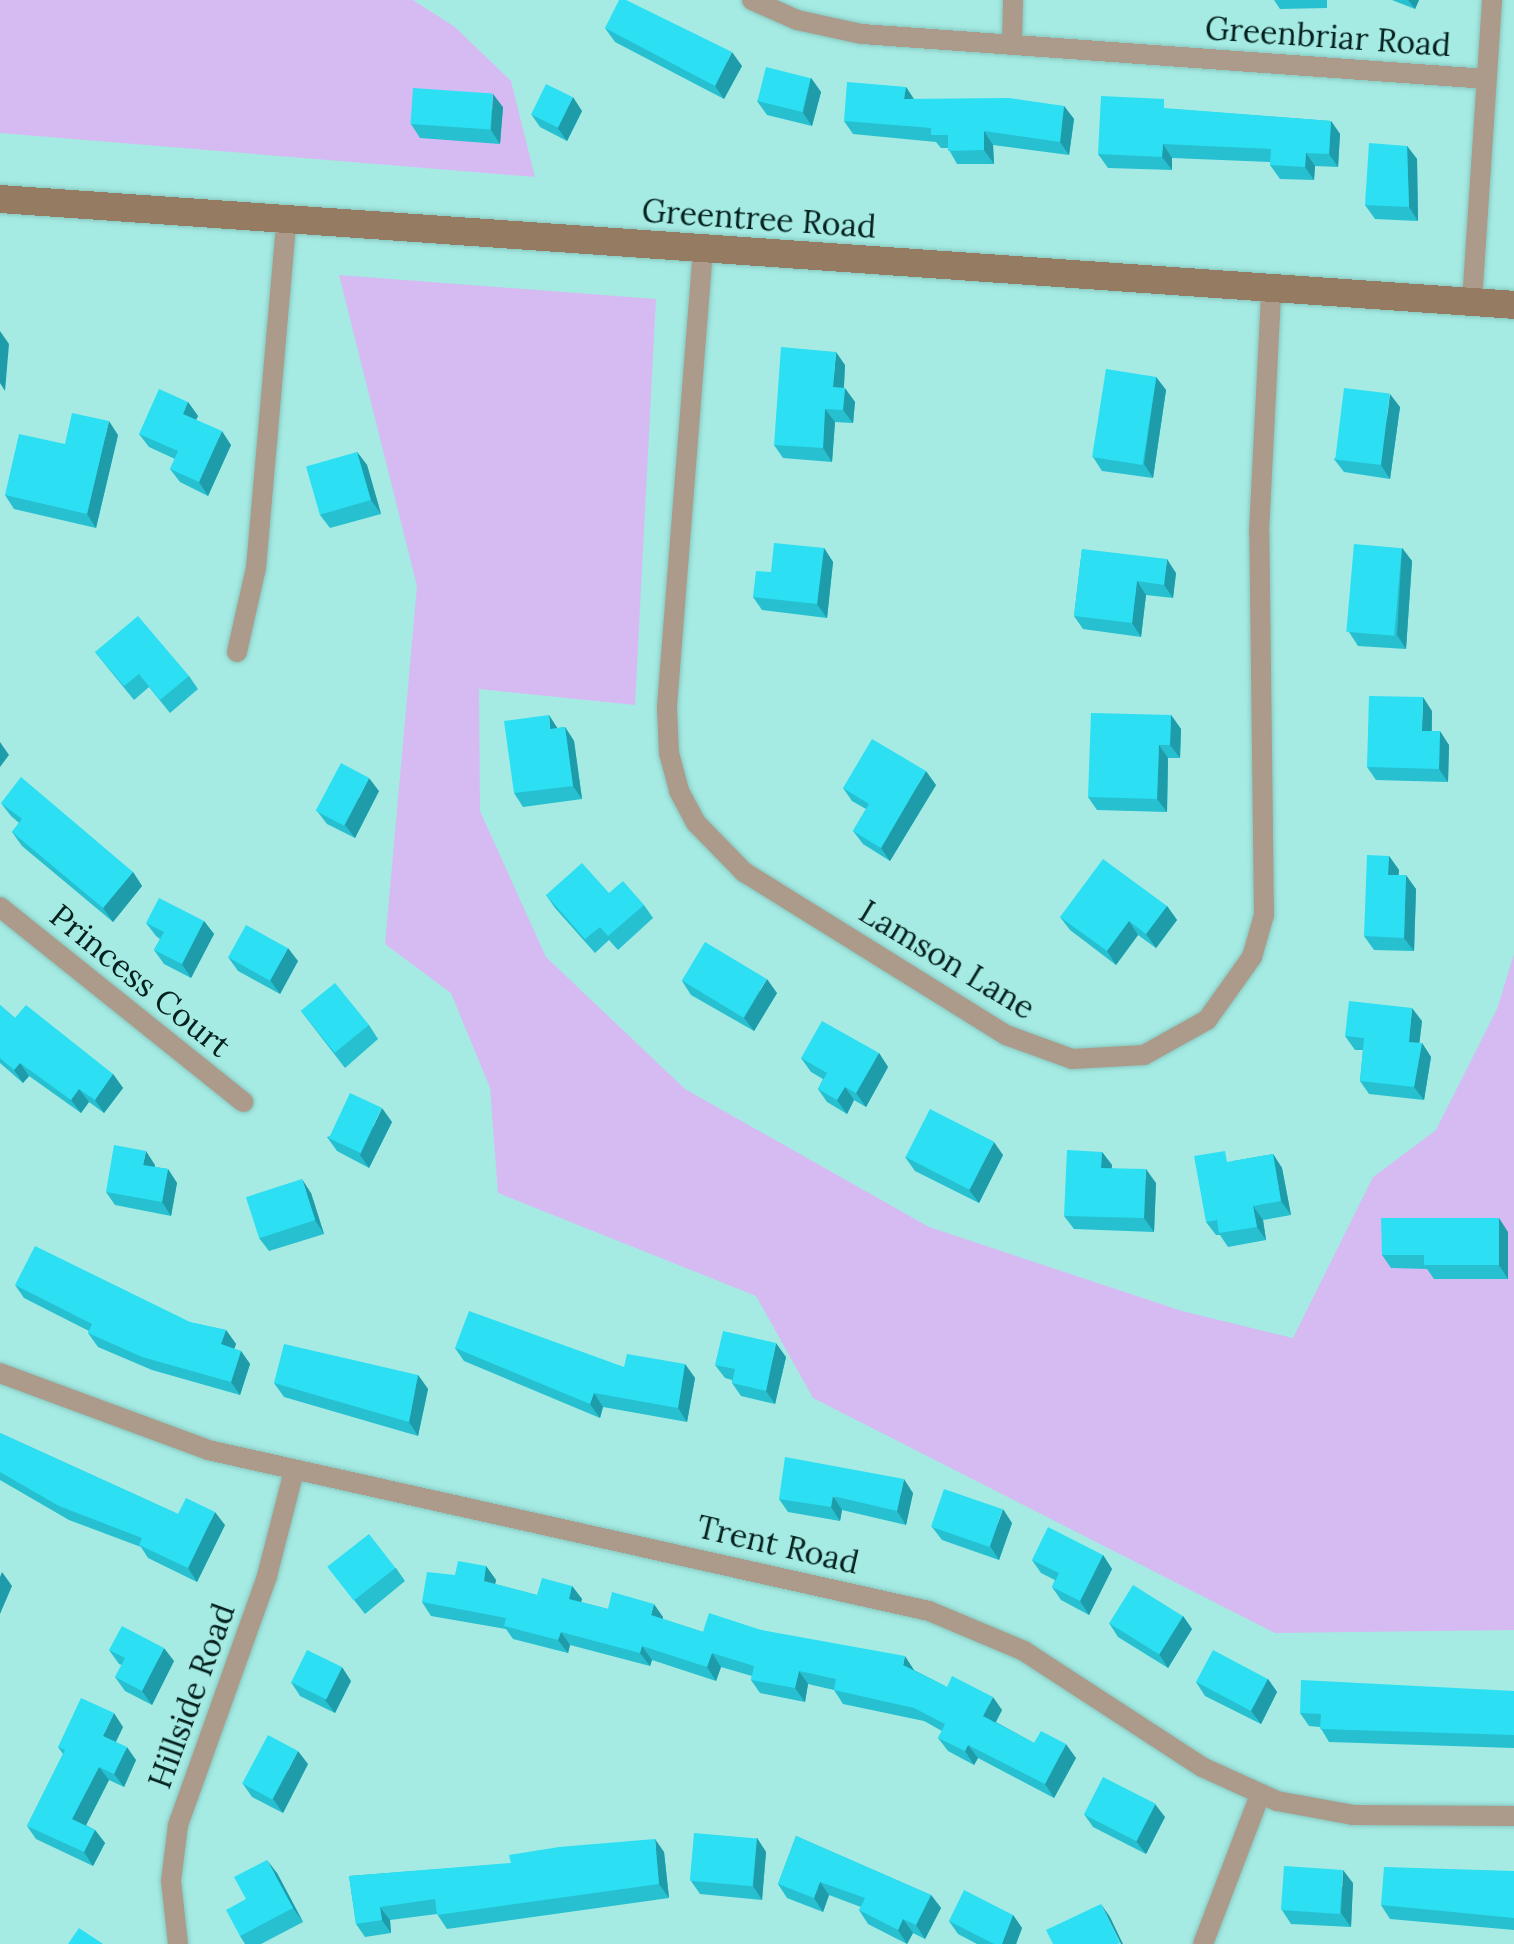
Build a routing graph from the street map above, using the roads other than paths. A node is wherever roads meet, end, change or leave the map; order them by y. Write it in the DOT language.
graph roads {
  1 [pos="752,0"];
  2 [pos="1014,0"];
  3 [pos="1492,0"];
  4 [pos="1012,44"];
  5 [pos="1486,79"];
  6 [pos="0,199"];
  7 [pos="286,223"];
  8 [pos="703,249"];
  9 [pos="1271,292"];
  10 [pos="1472,302"];
  11 [pos="1514,305"];
  12 [pos="237,652"];
  13 [pos="0,907"];
  14 [pos="243,1102"];
  15 [pos="0,1373"];
  16 [pos="294,1471"];
  17 [pos="1260,1795"];
  18 [pos="1514,1816"];
  19 [pos="178,1944"];
  20 [pos="1203,1944"];
  1 -- 4 [label="street, Greenbriar Road"];
  2 -- 4 [label="street"];
  3 -- 5 [label="street"];
  4 -- 5 [label="street, Greenbriar Road"];
  5 -- 10 [label="street"];
  6 -- 7 [label="street, Greentree Road"];
  7 -- 8 [label="street, Greentree Road"];
  7 -- 12 [label="street"];
  8 -- 9 [label="street, Greentree Road"];
  8 -- 9 [label="street, Lamson Lane"];
  9 -- 10 [label="street, Greentree Road"];
  10 -- 11 [label="street, Greentree Road"];
  13 -- 14 [label="street, Princess Court"];
  15 -- 16 [label="street, Trent Road"];
  16 -- 17 [label="street, Trent Road"];
  16 -- 19 [label="street, Hillside Road"];
  17 -- 18 [label="street, Trent Road"];
  17 -- 20 [label="street"];
}
